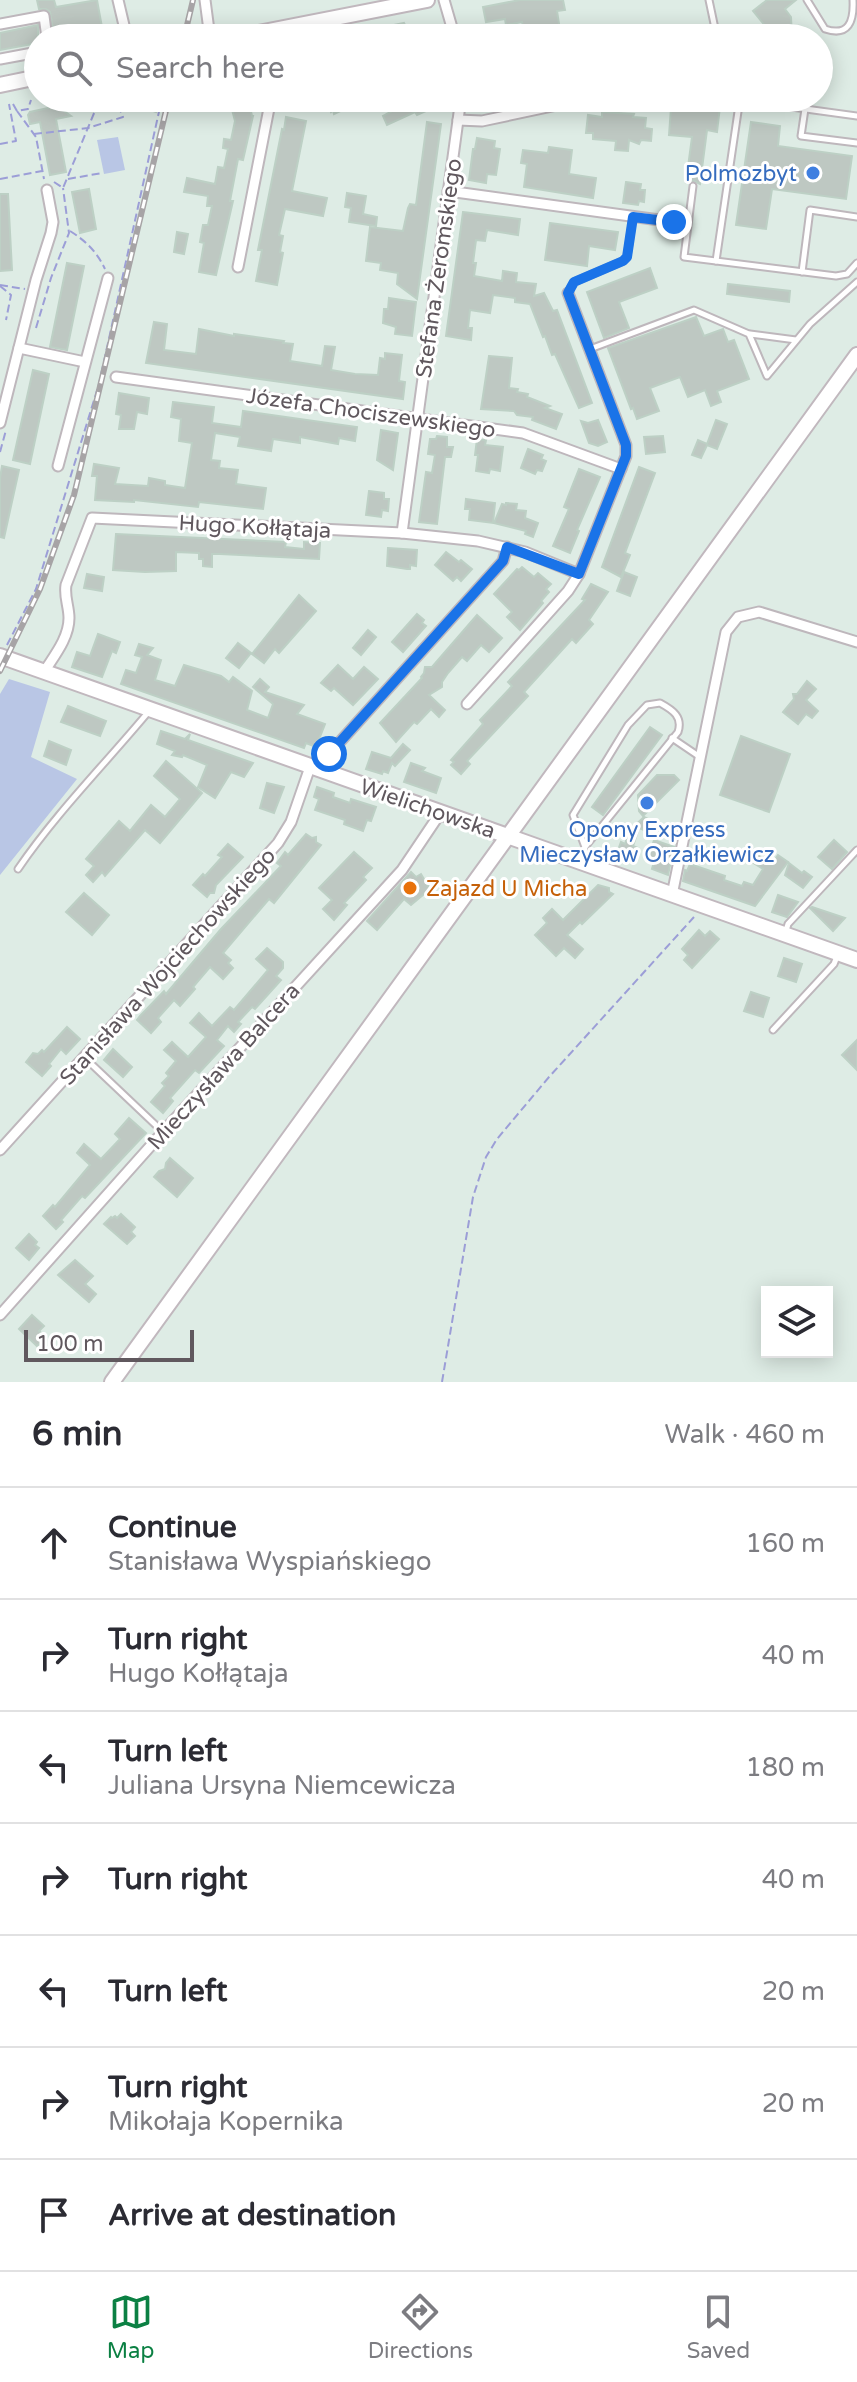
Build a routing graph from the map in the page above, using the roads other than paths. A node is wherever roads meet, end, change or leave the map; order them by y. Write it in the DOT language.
graph roads {
  1 [pos="118,0"];
  2 [pos="205,0"];
  3 [pos="427,0"];
  4 [pos="444,0"];
  5 [pos="709,0"];
  6 [pos="807,0"];
  7 [pos="853,0"];
  8 [pos="398,3"];
  9 [pos="854,21"];
  10 [pos="0,24"];
  11 [pos="45,24"];
  12 [pos="124,24"];
  13 [pos="208,24"];
  14 [pos="309,24"];
  15 [pos="451,24"];
  16 [pos="714,24"];
  17 [pos="822,24"];
  18 [pos="833,30"];
  19 [pos="24,55"];
  20 [pos="0,59"];
  21 [pos="24,80"];
  22 [pos="0,85"];
  23 [pos="268,112"];
  24 [pos="459,112"];
  25 [pos="524,112"];
  26 [pos="738,112"];
  27 [pos="805,112"];
  28 [pos="827,112"];
  29 [pos="857,116"];
  30 [pos="458,120"];
  31 [pos="857,143"];
  32 [pos="693,186"];
  33 [pos="47,190"];
  34 [pos="448,191"];
  35 [pos="633,217"];
  36 [pos="857,217"];
  37 [pos="674,222"];
  38 [pos="716,261"];
  39 [pos="857,263"];
  40 [pos="238,267"];
  41 [pos="802,272"];
  42 [pos="108,278"];
  43 [pos="857,282"];
  44 [pos="568,293"];
  45 [pos="749,334"];
  46 [pos="797,340"];
  47 [pos="24,349"];
  48 [pos="590,349"];
  49 [pos="857,355"];
  50 [pos="85,362"];
  51 [pos="116,377"];
  52 [pos="417,419"];
  53 [pos="4,424"];
  54 [pos="58,466"];
  55 [pos="621,469"];
  56 [pos="402,533"];
  57 [pos="507,547"];
  58 [pos="579,574"];
  59 [pos="857,642"];
  60 [pos="2,653"];
  61 [pos="44,672"];
  62 [pos="467,704"];
  63 [pos="151,709"];
  64 [pos="672,738"];
  65 [pos="700,757"];
  66 [pos="315,769"];
  67 [pos="441,812"];
  68 [pos="508,836"];
  69 [pos="585,847"];
  70 [pos="857,850"];
  71 [pos="582,863"];
  72 [pos="18,869"];
  73 [pos="672,895"];
  74 [pos="784,935"];
  75 [pos="838,953"];
  76 [pos="857,960"];
  77 [pos="773,1030"];
  78 [pos="85,1058"];
  79 [pos="163,1132"];
  80 [pos="0,1150"];
  81 [pos="0,1315"];
  82 [pos="112,1382"];
  1 -- 12 [label="street"];
  2 -- 13 [label="street"];
  3 -- 8 [label="main road"];
  4 -- 15 [label="street"];
  5 -- 16 [label="lane"];
  6 -- 17 [label="lane"];
  7 -- 9 [label="lane"];
  8 -- 14 [label="main road"];
  9 -- 18 [label="lane"];
  10 -- 11 [label="street"];
  19 -- 20 [label="street"];
  21 -- 22 [label="main road"];
  23 -- 40 [label="street"];
  24 -- 30 [label="street, Stefana Żeromskiego"];
  25 -- 30 [label="street"];
  26 -- 38 [label="lane"];
  27 -- 31 [label="lane"];
  28 -- 29 [label="lane"];
  30 -- 34 [label="street, Stefana Żeromskiego"];
  32 -- 38 [label="lane"];
  33 -- 47 [label="street"];
  34 -- 35 [label="street"];
  34 -- 52 [label="street, Stefana Żeromskiego"];
  35 -- 37 [label="street"];
  35 -- 44 [label="lane"];
  36 -- 41 [label="lane"];
  38 -- 41 [label="lane"];
  39 -- 41 [label="lane"];
  42 -- 50 [label="street"];
  43 -- 46 [label="lane"];
  44 -- 48 [label="street"];
  45 -- 46 [label="lane"];
  45 -- 46 [label="lane"];
  45 -- 48 [label="lane"];
  47 -- 50 [label="street"];
  47 -- 53 [label="street"];
  48 -- 55 [label="street"];
  49 -- 68 [label="main road"];
  50 -- 54 [label="street"];
  51 -- 52 [label="street, Józefa Chociszewskiego"];
  52 -- 55 [label="street, Józefa Chociszewskiego"];
  52 -- 56 [label="street, Stefana Żeromskiego"];
  55 -- 58 [label="street"];
  56 -- 57 [label="street, Hugo Kołłątaja"];
  56 -- 61 [label="street, Hugo Kołłątaja"];
  57 -- 58 [label="street, Hugo Kołłątaja"];
  57 -- 66 [label="street, Stanisława Wojciechowskiego"];
  58 -- 62 [label="street"];
  59 -- 65 [label="street"];
  60 -- 61 [label="main road, Wielichowska"];
  61 -- 63 [label="main road, Wielichowska"];
  63 -- 66 [label="main road, Wielichowska"];
  63 -- 72 [label="lane"];
  64 -- 65 [label="lane"];
  64 -- 69 [label="lane"];
  64 -- 69 [label="lane"];
  65 -- 73 [label="street"];
  66 -- 67 [label="main road, Wielichowska"];
  66 -- 78 [label="street, Stanisława Wojciechowskiego"];
  67 -- 68 [label="main road, Wielichowska"];
  67 -- 79 [label="street, Mieczysława Balcera"];
  68 -- 71 [label="main road, Wielichowska"];
  68 -- 82 [label="main road"];
  69 -- 71 [label="lane"];
  70 -- 74 [label="lane"];
  71 -- 73 [label="main road, Wielichowska"];
  73 -- 74 [label="main road, Wielichowska"];
  74 -- 75 [label="main road, Wielichowska"];
  75 -- 76 [label="main road, Wielichowska"];
  75 -- 77 [label="lane"];
  78 -- 79 [label="lane"];
  78 -- 80 [label="street, Stanisława Wojciechowskiego"];
  79 -- 81 [label="street, Mieczysława Balcera"];
}
